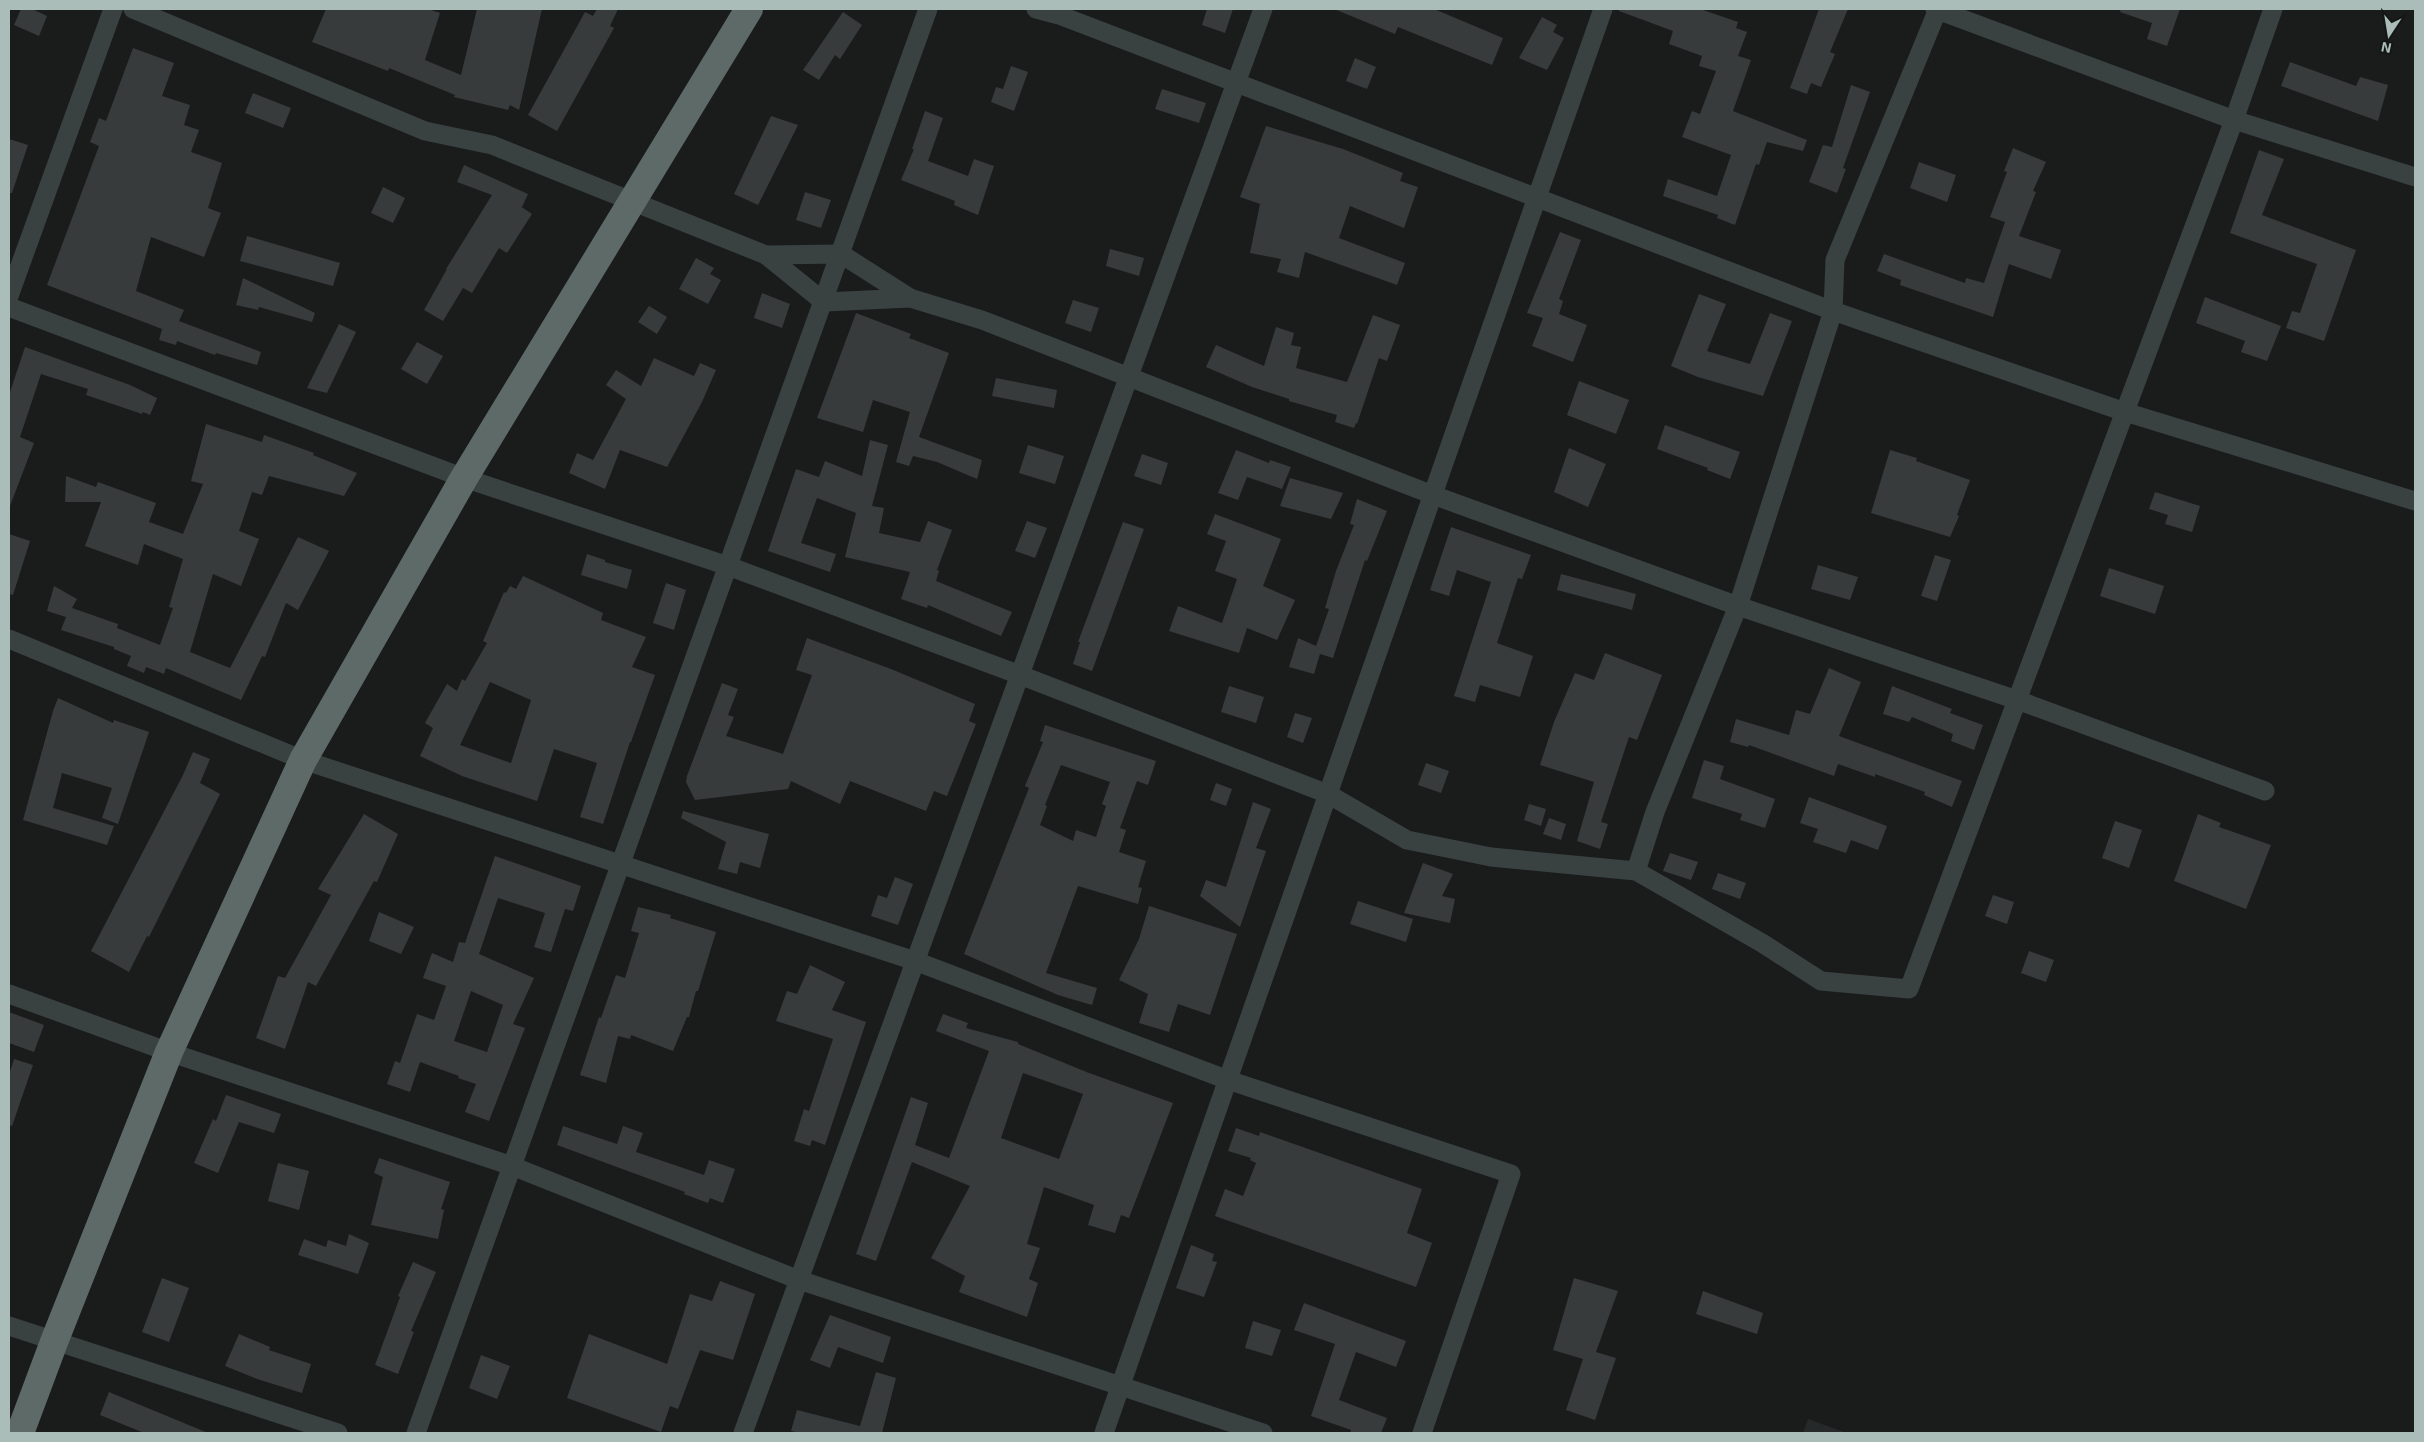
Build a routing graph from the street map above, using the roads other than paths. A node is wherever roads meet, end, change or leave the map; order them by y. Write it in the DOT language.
graph roads {
  1 [pos="113,9"];
  2 [pos="133,9"];
  3 [pos="749,9"];
  4 [pos="928,9"];
  5 [pos="1036,9"];
  6 [pos="1263,9"];
  7 [pos="1603,9"];
  8 [pos="1937,9"];
  9 [pos="2273,9"];
  10 [pos="1236,83"];
  11 [pos="2234,120"];
  12 [pos="2415,176"];
  13 [pos="1536,199"];
  14 [pos="631,202"];
  15 [pos="840,254"];
  16 [pos="766,255"];
  17 [pos="9,296"];
  18 [pos="910,298"];
  19 [pos="824,302"];
  20 [pos="9,307"];
  21 [pos="1833,311"];
  22 [pos="1128,378"];
  23 [pos="2125,412"];
  24 [pos="464,478"];
  25 [pos="1433,495"];
  26 [pos="2415,501"];
  27 [pos="728,566"];
  28 [pos="1738,606"];
  29 [pos="9,639"];
  30 [pos="1020,675"];
  31 [pos="2016,700"];
  32 [pos="303,760"];
  33 [pos="2265,791"];
  34 [pos="1328,794"];
  35 [pos="621,863"];
  36 [pos="1636,872"];
  37 [pos="916,961"];
  38 [pos="9,994"];
  39 [pos="169,1052"];
  40 [pos="1228,1080"];
  41 [pos="512,1166"];
  42 [pos="799,1280"];
  43 [pos="9,1326"];
  44 [pos="54,1342"];
  45 [pos="1121,1386"];
  46 [pos="20,1433"];
  47 [pos="338,1433"];
  48 [pos="416,1433"];
  49 [pos="743,1433"];
  50 [pos="1104,1433"];
  51 [pos="1262,1433"];
  52 [pos="1422,1433"];
  1 -- 17 [label="street"];
  2 -- 14 [label="street"];
  3 -- 14 [label="highway"];
  4 -- 15 [label="street"];
  5 -- 10 [label="street"];
  6 -- 10 [label="street"];
  7 -- 13 [label="street"];
  8 -- 11 [label="street"];
  8 -- 21 [label="street"];
  9 -- 11 [label="street"];
  10 -- 13 [label="street"];
  10 -- 22 [label="street"];
  11 -- 12 [label="street"];
  11 -- 23 [label="street"];
  13 -- 21 [label="street"];
  13 -- 25 [label="street"];
  14 -- 16 [label="street"];
  14 -- 24 [label="highway"];
  15 -- 16 [label="street"];
  15 -- 18 [label="street"];
  15 -- 19 [label="street"];
  16 -- 19 [label="street"];
  18 -- 19 [label="street"];
  18 -- 22 [label="street"];
  19 -- 27 [label="street"];
  20 -- 24 [label="street"];
  21 -- 23 [label="street"];
  21 -- 28 [label="street"];
  22 -- 25 [label="street"];
  22 -- 30 [label="street"];
  23 -- 26 [label="street"];
  23 -- 31 [label="street"];
  24 -- 27 [label="street"];
  24 -- 32 [label="highway"];
  25 -- 28 [label="street"];
  25 -- 34 [label="street"];
  27 -- 30 [label="street"];
  27 -- 35 [label="street"];
  28 -- 31 [label="street"];
  28 -- 36 [label="street"];
  29 -- 32 [label="street"];
  30 -- 34 [label="street"];
  30 -- 37 [label="street"];
  31 -- 33 [label="street"];
  31 -- 36 [label="street"];
  32 -- 35 [label="street"];
  32 -- 39 [label="highway"];
  34 -- 36 [label="street"];
  34 -- 40 [label="street"];
  35 -- 37 [label="street"];
  35 -- 41 [label="street"];
  37 -- 40 [label="street"];
  37 -- 42 [label="street"];
  38 -- 39 [label="street"];
  39 -- 41 [label="street"];
  39 -- 44 [label="highway"];
  40 -- 45 [label="street"];
  40 -- 52 [label="street"];
  41 -- 42 [label="street"];
  41 -- 48 [label="street"];
  42 -- 45 [label="street"];
  42 -- 49 [label="street"];
  43 -- 44 [label="street"];
  44 -- 46 [label="highway"];
  44 -- 47 [label="street"];
  45 -- 50 [label="street"];
  45 -- 51 [label="street"];
}
